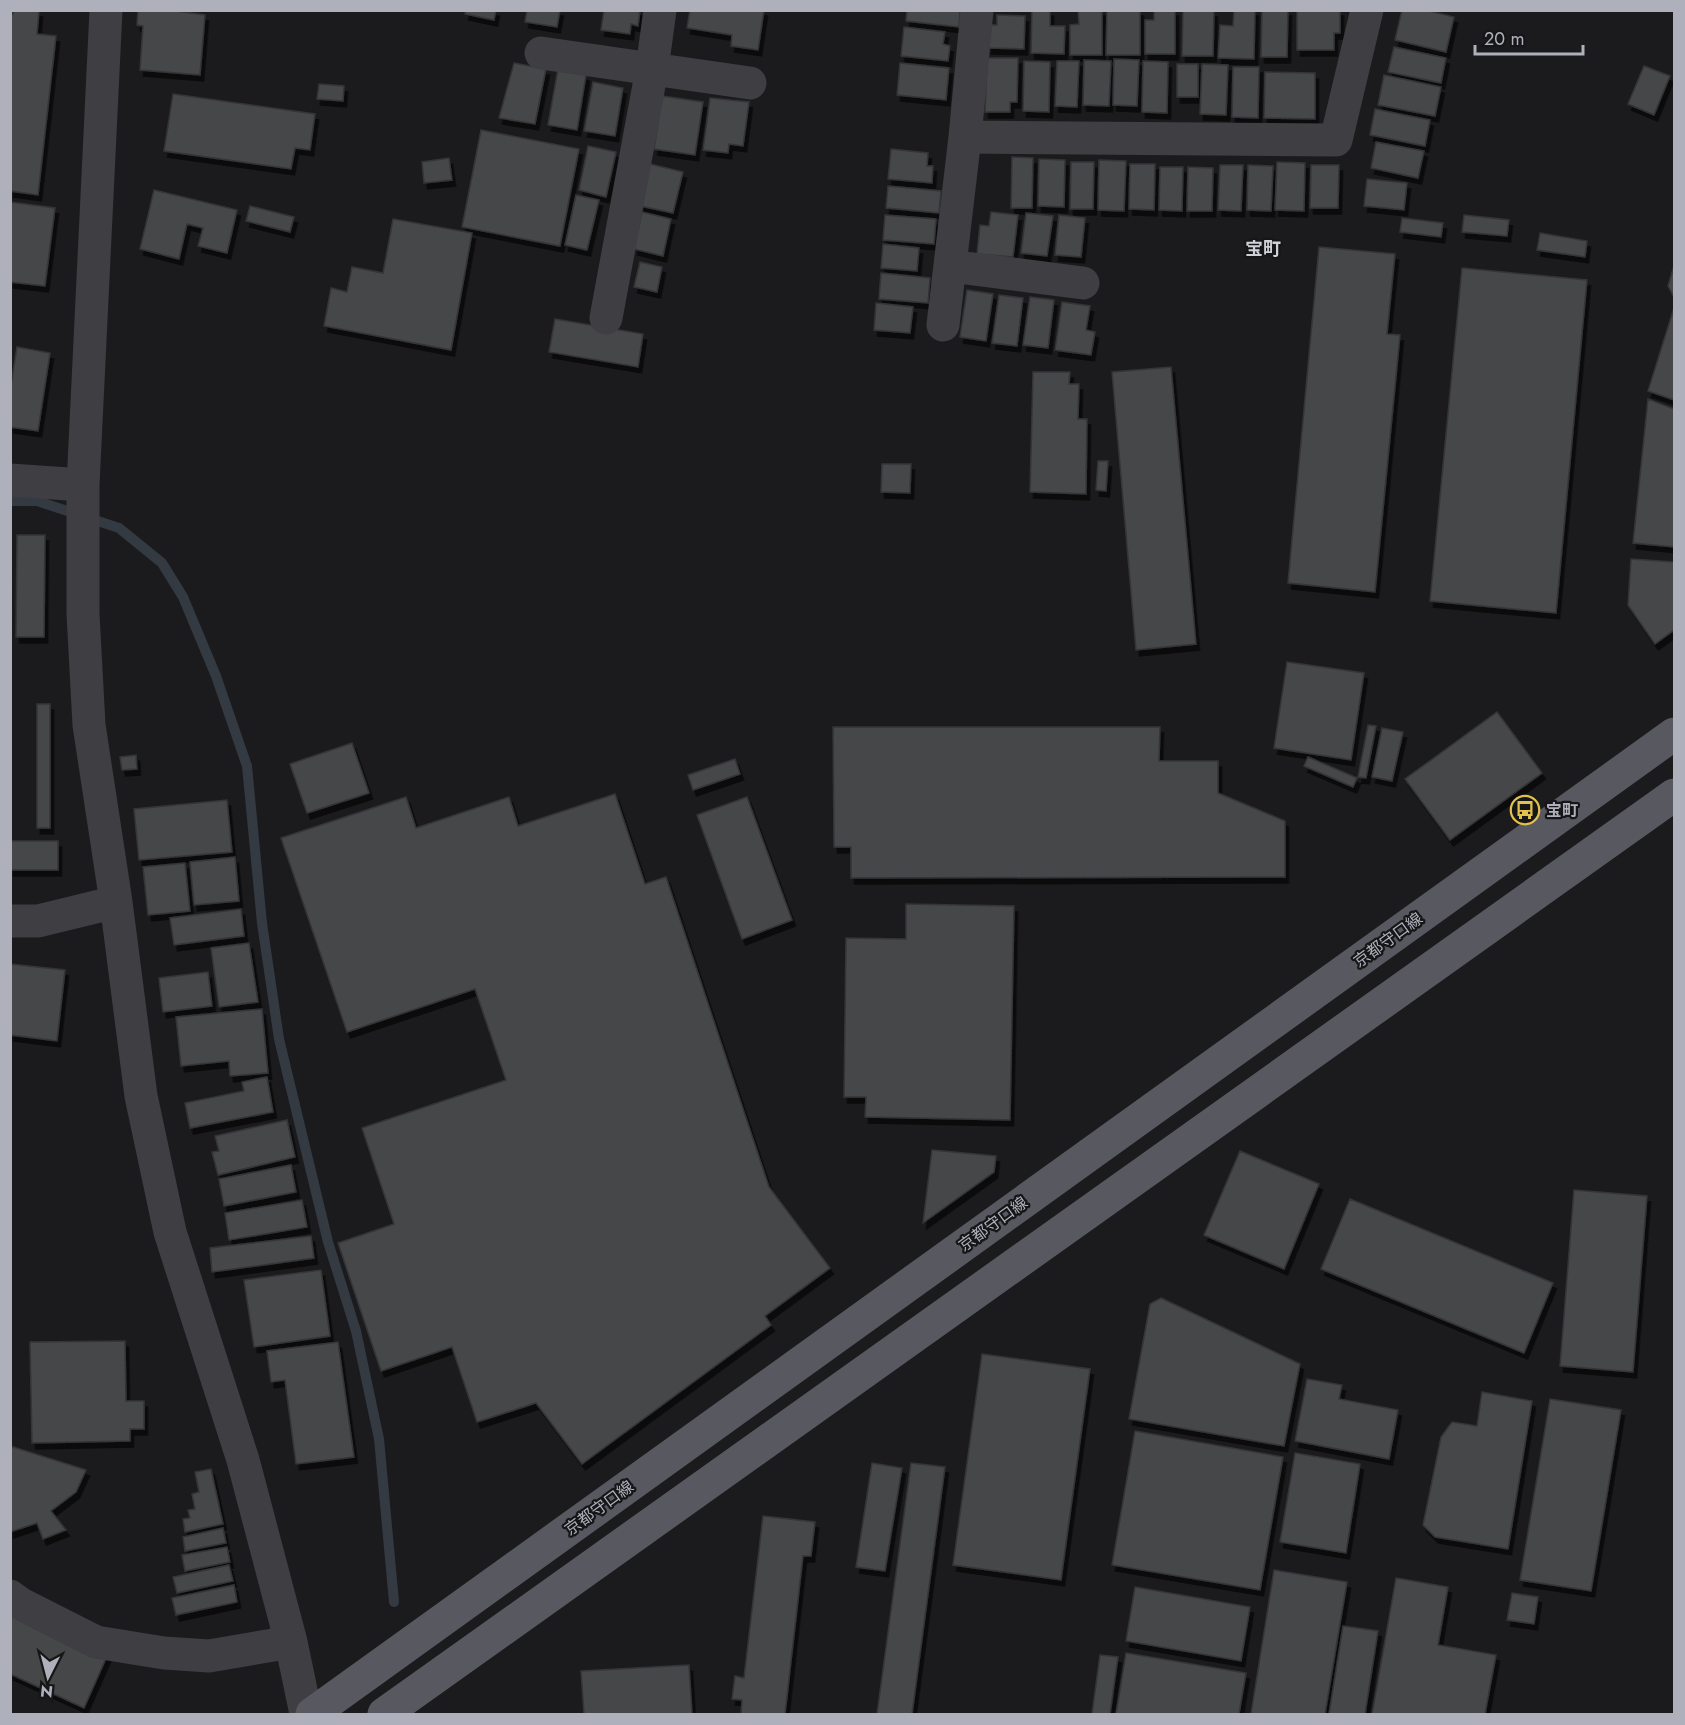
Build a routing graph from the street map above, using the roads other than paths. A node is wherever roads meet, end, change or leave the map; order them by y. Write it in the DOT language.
graph roads {
  1 [pos="105,10"];
  2 [pos="660,10"];
  3 [pos="977,10"];
  4 [pos="1367,10"];
  5 [pos="541,53"];
  6 [pos="652,69"];
  7 [pos="750,83"];
  8 [pos="965,137"];
  9 [pos="950,266"];
  10 [pos="1083,283"];
  11 [pos="606,318"];
  12 [pos="943,325"];
  13 [pos="10,480"];
  14 [pos="83,506"];
  15 [pos="1674,734"];
  16 [pos="1674,795"];
  17 [pos="116,902"];
  18 [pos="10,921"];
  19 [pos="10,1596"];
  20 [pos="291,1642"];
  21 [pos="415,1704"];
  22 [pos="306,1714"];
  23 [pos="312,1714"];
  24 [pos="384,1714"];
  1 -- 14 [label="street"];
  2 -- 6 [label="street"];
  3 -- 8 [label="street"];
  4 -- 8 [label="street"];
  5 -- 6 [label="street"];
  6 -- 7 [label="street"];
  6 -- 11 [label="street"];
  8 -- 9 [label="street"];
  9 -- 10 [label="street"];
  9 -- 12 [label="street"];
  13 -- 14 [label="street"];
  14 -- 17 [label="street"];
  15 -- 23 [label="main road, 京都守口線"];
  16 -- 21 [label="main road"];
  17 -- 18 [label="street"];
  17 -- 20 [label="street"];
  19 -- 20 [label="street"];
  20 -- 22 [label="street"];
  21 -- 24 [label="main road"];
}
